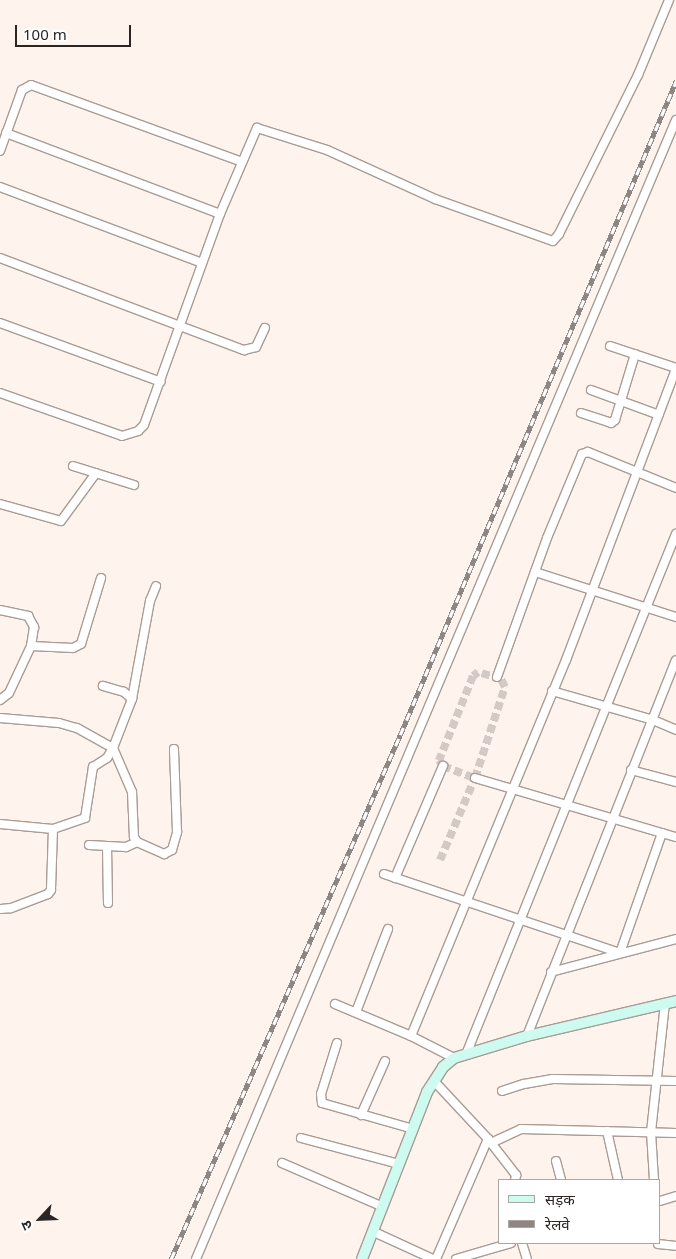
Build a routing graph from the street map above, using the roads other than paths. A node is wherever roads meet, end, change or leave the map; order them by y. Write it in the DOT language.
graph roads {
  1 [pos="669,0"];
  2 [pos="676,120"];
  3 [pos="6,133"];
  4 [pos="0,151"];
  5 [pos="240,162"];
  6 [pos="0,187"];
  7 [pos="220,214"];
  8 [pos="0,258"];
  9 [pos="202,263"];
  10 [pos="0,323"];
  11 [pos="180,324"];
  12 [pos="265,328"];
  13 [pos="610,346"];
  14 [pos="635,354"];
  15 [pos="676,369"];
  16 [pos="161,382"];
  17 [pos="591,390"];
  18 [pos="0,393"];
  19 [pos="621,401"];
  20 [pos="582,413"];
  21 [pos="658,415"];
  22 [pos="73,466"];
  23 [pos="637,472"];
  24 [pos="96,473"];
  25 [pos="134,485"];
  26 [pos="676,488"];
  27 [pos="0,504"];
  28 [pos="676,534"];
  29 [pos="535,572"];
  30 [pos="101,578"];
  31 [pos="156,586"];
  32 [pos="593,590"];
  33 [pos="645,608"];
  34 [pos="0,610"];
  35 [pos="676,617"];
  36 [pos="31,646"];
  37 [pos="676,660"];
  38 [pos="497,677"];
  39 [pos="103,686"];
  40 [pos="552,691"];
  41 [pos="0,700"];
  42 [pos="132,700"];
  43 [pos="607,707"];
  44 [pos="0,718"];
  45 [pos="653,720"];
  46 [pos="676,730"];
  47 [pos="113,748"];
  48 [pos="174,749"];
  49 [pos="443,766"];
  50 [pos="631,770"];
  51 [pos="475,778"];
  52 [pos="676,782"];
  53 [pos="513,789"];
  54 [pos="567,806"];
  55 [pos="612,819"];
  56 [pos="0,824"];
  57 [pos="53,829"];
  58 [pos="662,833"];
  59 [pos="676,837"];
  60 [pos="138,842"];
  61 [pos="89,845"];
  62 [pos="107,846"];
  63 [pos="384,874"];
  64 [pos="395,878"];
  65 [pos="108,903"];
  66 [pos="466,904"];
  67 [pos="0,909"];
  68 [pos="522,922"];
  69 [pos="388,929"];
  70 [pos="567,937"];
  71 [pos="676,938"];
  72 [pos="620,953"];
  73 [pos="551,972"];
  74 [pos="676,1002"];
  75 [pos="334,1004"];
  76 [pos="665,1004"];
  77 [pos="356,1012"];
  78 [pos="411,1036"];
  79 [pos="527,1036"];
  80 [pos="337,1043"];
  81 [pos="467,1052"];
  82 [pos="454,1058"];
  83 [pos="385,1061"];
  84 [pos="434,1081"];
  85 [pos="655,1081"];
  86 [pos="676,1081"];
  87 [pos="502,1092"];
  88 [pos="362,1115"];
  89 [pos="413,1129"];
  90 [pos="607,1131"];
  91 [pos="651,1132"];
  92 [pos="676,1133"];
  93 [pos="301,1138"];
  94 [pos="490,1141"];
  95 [pos="556,1161"];
  96 [pos="282,1163"];
  97 [pos="400,1164"];
  98 [pos="515,1179"];
  99 [pos="561,1179"];
  100 [pos="618,1179"];
  101 [pos="654,1179"];
  102 [pos="676,1196"];
  103 [pos="661,1200"];
  104 [pos="383,1207"];
  105 [pos="374,1232"];
  106 [pos="508,1244"];
  107 [pos="522,1244"];
  108 [pos="658,1244"];
  109 [pos="676,1246"];
  110 [pos="196,1259"];
  111 [pos="362,1259"];
  112 [pos="435,1259"];
  113 [pos="456,1259"];
  114 [pos="527,1259"];
  1 -- 5 [label="street"];
  2 -- 110 [label="street"];
  3 -- 4 [label="street"];
  3 -- 5 [label="street"];
  3 -- 7 [label="street"];
  5 -- 7 [label="street"];
  6 -- 9 [label="street"];
  7 -- 9 [label="street"];
  8 -- 11 [label="street"];
  9 -- 11 [label="street"];
  10 -- 16 [label="street"];
  11 -- 12 [label="street"];
  11 -- 16 [label="street"];
  13 -- 14 [label="street"];
  14 -- 15 [label="street"];
  14 -- 19 [label="street"];
  15 -- 21 [label="street"];
  16 -- 18 [label="street"];
  17 -- 19 [label="street"];
  19 -- 20 [label="street"];
  19 -- 21 [label="street"];
  21 -- 23 [label="street"];
  22 -- 24 [label="street"];
  23 -- 26 [label="street"];
  23 -- 29 [label="street"];
  23 -- 32 [label="street"];
  24 -- 25 [label="street"];
  24 -- 27 [label="street"];
  28 -- 33 [label="street"];
  29 -- 32 [label="street"];
  29 -- 38 [label="street"];
  30 -- 36 [label="street"];
  31 -- 42 [label="street"];
  32 -- 33 [label="street"];
  32 -- 40 [label="street"];
  33 -- 35 [label="street"];
  33 -- 43 [label="street"];
  34 -- 36 [label="street"];
  36 -- 41 [label="street"];
  37 -- 45 [label="street"];
  39 -- 42 [label="street"];
  40 -- 43 [label="street"];
  40 -- 53 [label="street"];
  42 -- 47 [label="street"];
  43 -- 45 [label="street"];
  43 -- 54 [label="street"];
  44 -- 47 [label="street"];
  45 -- 46 [label="street"];
  45 -- 50 [label="street"];
  47 -- 57 [label="street"];
  47 -- 60 [label="street"];
  48 -- 60 [label="street"];
  49 -- 64 [label="street"];
  50 -- 52 [label="street"];
  50 -- 55 [label="street"];
  51 -- 53 [label="street"];
  53 -- 54 [label="street"];
  53 -- 66 [label="street"];
  54 -- 55 [label="street"];
  54 -- 68 [label="street"];
  55 -- 58 [label="street"];
  55 -- 70 [label="street"];
  56 -- 57 [label="street"];
  57 -- 67 [label="street"];
  58 -- 59 [label="street"];
  58 -- 72 [label="street"];
  60 -- 62 [label="street"];
  61 -- 62 [label="street"];
  62 -- 65 [label="street"];
  63 -- 64 [label="street"];
  64 -- 66 [label="street"];
  66 -- 68 [label="street"];
  66 -- 78 [label="street"];
  68 -- 70 [label="street"];
  68 -- 81 [label="street"];
  69 -- 77 [label="street"];
  70 -- 72 [label="street"];
  70 -- 73 [label="street"];
  71 -- 72 [label="street"];
  72 -- 73 [label="street"];
  73 -- 79 [label="street"];
  74 -- 76 [label="street"];
  75 -- 77 [label="street"];
  76 -- 79 [label="street"];
  76 -- 85 [label="street"];
  77 -- 78 [label="street"];
  78 -- 82 [label="street"];
  79 -- 81 [label="street"];
  80 -- 88 [label="street"];
  81 -- 82 [label="street"];
  82 -- 84 [label="street"];
  83 -- 88 [label="street"];
  84 -- 89 [label="street"];
  84 -- 94 [label="street"];
  85 -- 86 [label="street"];
  85 -- 87 [label="street"];
  85 -- 91 [label="street"];
  88 -- 89 [label="street"];
  89 -- 97 [label="street"];
  90 -- 91 [label="street"];
  90 -- 94 [label="street"];
  90 -- 100 [label="street"];
  91 -- 92 [label="street"];
  91 -- 101 [label="street"];
  93 -- 97 [label="street"];
  94 -- 98 [label="street"];
  94 -- 112 [label="street"];
  95 -- 99 [label="street"];
  96 -- 104 [label="street"];
  97 -- 104 [label="street"];
  102 -- 103 [label="street"];
  104 -- 105 [label="street"];
  105 -- 111 [label="street"];
  105 -- 112 [label="street"];
  106 -- 113 [label="street"];
  107 -- 114 [label="street"];
  108 -- 109 [label="street"];
}
